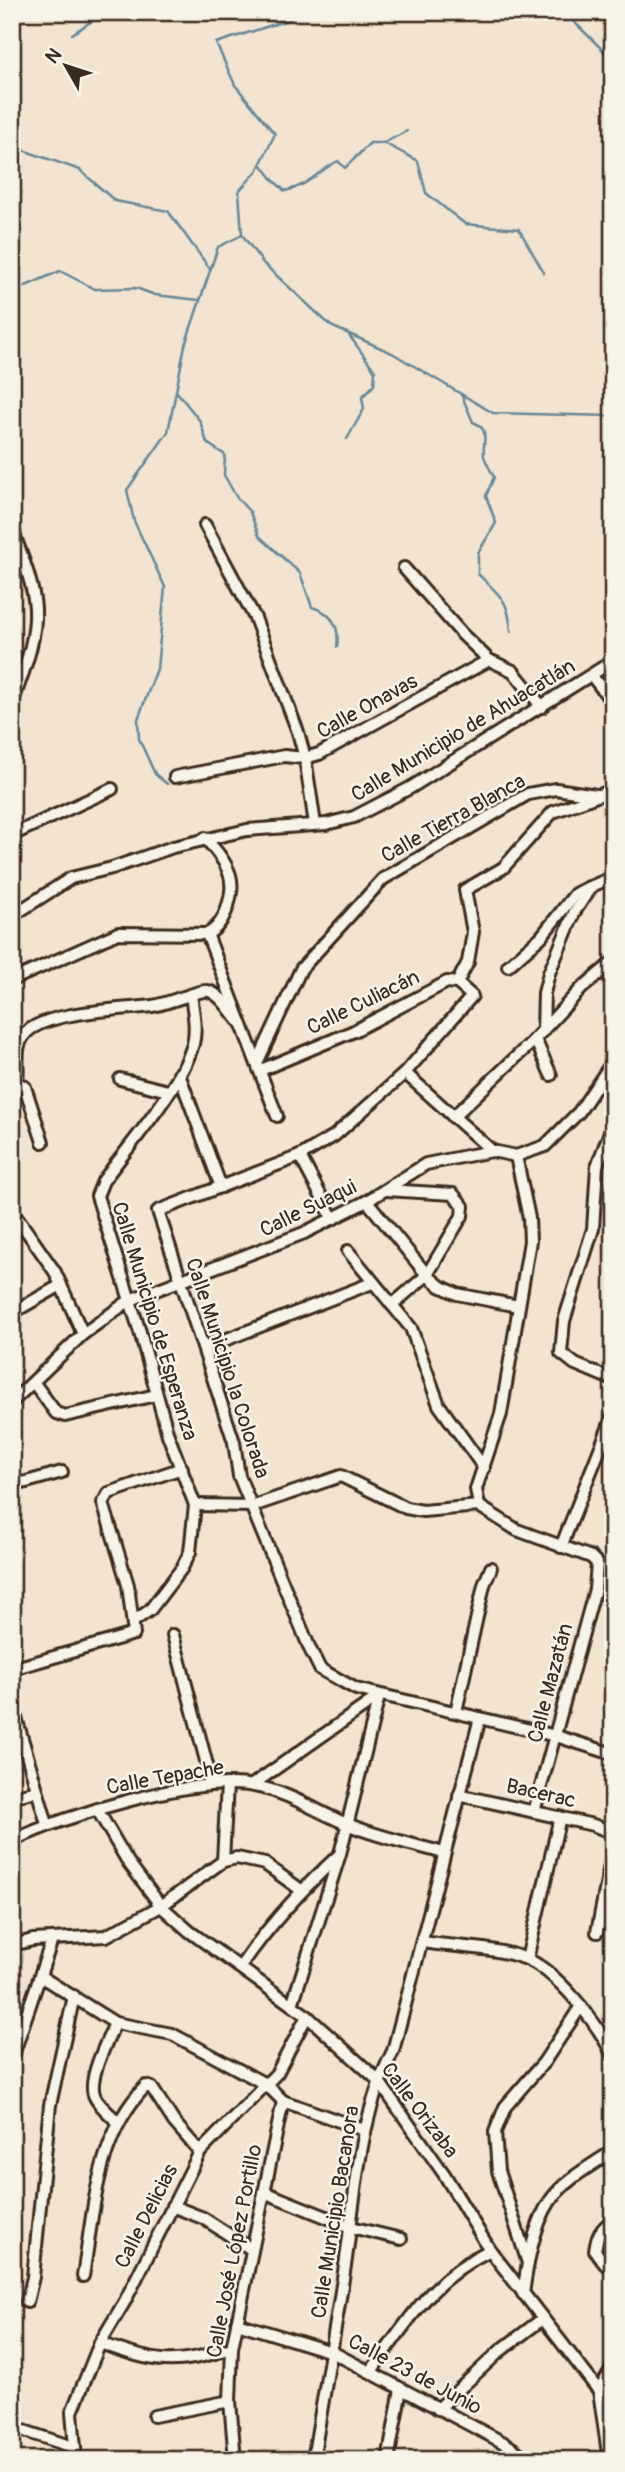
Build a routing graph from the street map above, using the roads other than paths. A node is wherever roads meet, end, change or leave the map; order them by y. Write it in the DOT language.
graph roads {
  1 [pos="205,525"];
  2 [pos="12,529"];
  3 [pos="404,568"];
  4 [pos="489,660"];
  5 [pos="613,661"];
  6 [pos="592,676"];
  7 [pos="613,703"];
  8 [pos="12,705"];
  9 [pos="541,707"];
  10 [pos="306,758"];
  11 [pos="175,777"];
  12 [pos="112,789"];
  13 [pos="613,790"];
  14 [pos="596,795"];
  15 [pos="315,824"];
  16 [pos="12,835"];
  17 [pos="205,838"];
  18 [pos="613,877"];
  19 [pos="592,886"];
  20 [pos="12,916"];
  21 [pos="204,933"];
  22 [pos="613,962"];
  23 [pos="508,966"];
  24 [pos="12,980"];
  25 [pos="457,983"];
  26 [pos="191,995"];
  27 [pos="245,1028"];
  28 [pos="539,1035"];
  29 [pos="613,1061"];
  30 [pos="260,1066"];
  31 [pos="405,1073"];
  32 [pos="179,1074"];
  33 [pos="551,1076"];
  34 [pos="120,1079"];
  35 [pos="15,1088"];
  36 [pos="168,1091"];
  37 [pos="277,1116"];
  38 [pos="453,1117"];
  39 [pos="613,1124"];
  40 [pos="43,1142"];
  41 [pos="492,1151"];
  42 [pos="300,1156"];
  43 [pos="516,1156"];
  44 [pos="221,1187"];
  45 [pos="386,1190"];
  46 [pos="367,1201"];
  47 [pos="12,1210"];
  48 [pos="333,1219"];
  49 [pos="348,1251"];
  50 [pos="427,1275"];
  51 [pos="180,1282"];
  52 [pos="372,1283"];
  53 [pos="61,1285"];
  54 [pos="130,1300"];
  55 [pos="392,1305"];
  56 [pos="518,1306"];
  57 [pos="12,1313"];
  58 [pos="83,1335"];
  59 [pos="204,1348"];
  60 [pos="613,1380"];
  61 [pos="34,1384"];
  62 [pos="156,1395"];
  63 [pos="12,1402"];
  64 [pos="613,1416"];
  65 [pos="182,1468"];
  66 [pos="484,1468"];
  67 [pos="62,1472"];
  68 [pos="12,1486"];
  69 [pos="195,1505"];
  70 [pos="253,1506"];
  71 [pos="479,1506"];
  72 [pos="561,1547"];
  73 [pos="491,1568"];
  74 [pos="134,1621"];
  75 [pos="173,1635"];
  76 [pos="12,1669"];
  77 [pos="379,1696"];
  78 [pos="12,1704"];
  79 [pos="456,1712"];
  80 [pos="480,1718"];
  81 [pos="556,1736"];
  82 [pos="613,1754"];
  83 [pos="212,1784"];
  84 [pos="227,1784"];
  85 [pos="252,1785"];
  86 [pos="37,1791"];
  87 [pos="459,1795"];
  88 [pos="12,1797"];
  89 [pos="97,1809"];
  90 [pos="534,1812"];
  91 [pos="560,1817"];
  92 [pos="47,1824"];
  93 [pos="346,1824"];
  94 [pos="613,1833"];
  95 [pos="12,1841"];
  96 [pos="613,1850"];
  97 [pos="444,1853"];
  98 [pos="340,1854"];
  99 [pos="223,1861"];
  100 [pos="301,1890"];
  101 [pos="161,1906"];
  102 [pos="597,1932"];
  103 [pos="52,1940"];
  104 [pos="422,1942"];
  105 [pos="12,1945"];
  106 [pos="527,1959"];
  107 [pos="241,1966"];
  108 [pos="40,1976"];
  109 [pos="74,1996"];
  110 [pos="292,2005"];
  111 [pos="581,2006"];
  112 [pos="307,2017"];
  113 [pos="115,2023"];
  114 [pos="613,2056"];
  115 [pos="12,2058"];
  116 [pos="378,2080"];
  117 [pos="267,2085"];
  118 [pos="283,2101"];
  119 [pos="118,2122"];
  120 [pos="364,2130"];
  121 [pos="613,2151"];
  122 [pos="200,2152"];
  123 [pos="264,2192"];
  124 [pos="172,2206"];
  125 [pos="613,2220"];
  126 [pos="351,2227"];
  127 [pos="401,2239"];
  128 [pos="251,2249"];
  129 [pos="490,2250"];
  130 [pos="528,2263"];
  131 [pos="613,2267"];
  132 [pos="83,2276"];
  133 [pos="523,2294"];
  134 [pos="27,2302"];
  135 [pos="541,2320"];
  136 [pos="237,2323"];
  137 [pos="100,2343"];
  138 [pos="232,2348"];
  139 [pos="332,2352"];
  140 [pos="613,2367"];
  141 [pos="371,2371"];
  142 [pos="401,2389"];
  143 [pos="599,2391"];
  144 [pos="230,2401"];
  145 [pos="438,2409"];
  146 [pos="154,2416"];
  147 [pos="12,2427"];
  148 [pos="73,2447"];
  149 [pos="234,2456"];
  150 [pos="76,2460"];
  151 [pos="223,2460"];
  152 [pos="313,2460"];
  153 [pos="388,2460"];
  154 [pos="529,2460"];
  155 [pos="609,2460"];
  1 -- 10 [label="street"];
  2 -- 8 [label="street"];
  3 -- 4 [label="street"];
  4 -- 9 [label="street"];
  4 -- 10 [label="street, Calle Onavas"];
  5 -- 6 [label="street, Calle Municipio de Ahuacatlán"];
  6 -- 7 [label="street"];
  6 -- 9 [label="street, Calle Municipio de Ahuacatlán"];
  9 -- 15 [label="street, Calle Municipio de Ahuacatlán"];
  10 -- 11 [label="street, Calle Onavas"];
  10 -- 15 [label="street"];
  12 -- 16 [label="street"];
  13 -- 14 [label="street"];
  14 -- 25 [label="street"];
  14 -- 30 [label="street, Calle Tierra Blanca"];
  15 -- 17 [label="street, Calle Municipio de Ahuacatlán"];
  17 -- 20 [label="street, Calle Municipio de Ahuacatlán"];
  17 -- 21 [label="street"];
  18 -- 19 [label="street"];
  19 -- 23 [label="street"];
  19 -- 28 [label="street"];
  21 -- 24 [label="street"];
  21 -- 27 [label="street"];
  22 -- 28 [label="street"];
  25 -- 30 [label="street, Calle Culiacán"];
  25 -- 31 [label="street"];
  26 -- 27 [label="street"];
  26 -- 32 [label="street, Calle Municipio de Esperanza"];
  26 -- 35 [label="street"];
  27 -- 30 [label="street"];
  28 -- 33 [label="street"];
  28 -- 38 [label="street"];
  29 -- 43 [label="street"];
  30 -- 37 [label="street"];
  31 -- 38 [label="street"];
  31 -- 42 [label="street"];
  32 -- 36 [label="street, Calle Municipio de Esperanza"];
  32 -- 44 [label="street"];
  34 -- 36 [label="street"];
  35 -- 40 [label="street"];
  36 -- 54 [label="street, Calle Municipio de Esperanza"];
  38 -- 41 [label="street"];
  39 -- 60 [label="street"];
  41 -- 43 [label="street, Calle Suaqui"];
  41 -- 45 [label="street, Calle Suaqui"];
  42 -- 44 [label="street"];
  42 -- 48 [label="street"];
  43 -- 56 [label="street"];
  44 -- 51 [label="street, Calle Municipio la Colorada"];
  45 -- 46 [label="street, Calle Suaqui"];
  45 -- 50 [label="street"];
  46 -- 48 [label="street, Calle Suaqui"];
  46 -- 50 [label="street"];
  47 -- 53 [label="street"];
  48 -- 51 [label="street, Calle Suaqui"];
  49 -- 52 [label="street"];
  50 -- 55 [label="street"];
  50 -- 56 [label="street"];
  51 -- 54 [label="street, Calle Suaqui"];
  51 -- 59 [label="street, Calle Municipio la Colorada"];
  52 -- 55 [label="street"];
  52 -- 59 [label="street"];
  53 -- 57 [label="street"];
  53 -- 58 [label="street"];
  54 -- 58 [label="street, Calle Suaqui"];
  54 -- 62 [label="street, Calle Municipio de Esperanza"];
  55 -- 66 [label="street"];
  56 -- 66 [label="street"];
  58 -- 61 [label="street, Calle Suaqui"];
  59 -- 70 [label="street, Calle Municipio la Colorada"];
  61 -- 62 [label="street"];
  61 -- 63 [label="street, Calle Suaqui"];
  62 -- 65 [label="street, Calle Municipio de Esperanza"];
  64 -- 72 [label="street"];
  65 -- 69 [label="street, Calle Municipio de Esperanza"];
  65 -- 74 [label="street"];
  66 -- 71 [label="street"];
  67 -- 68 [label="street"];
  69 -- 70 [label="street"];
  69 -- 74 [label="street, Calle Municipio de Esperanza"];
  70 -- 71 [label="street"];
  70 -- 77 [label="street, Calle Municipio la Colorada"];
  71 -- 72 [label="street"];
  72 -- 81 [label="street, Calle Mazatán"];
  73 -- 79 [label="street"];
  74 -- 76 [label="street"];
  75 -- 83 [label="street"];
  77 -- 79 [label="street, Calle Municipio la Colorada"];
  77 -- 85 [label="street"];
  77 -- 93 [label="street"];
  78 -- 86 [label="street"];
  79 -- 80 [label="street, Calle Municipio la Colorada"];
  80 -- 81 [label="street, Calle Municipio la Colorada"];
  80 -- 87 [label="street"];
  81 -- 82 [label="street, Calle Municipio la Colorada"];
  81 -- 90 [label="street, Calle Mazatán"];
  83 -- 84 [label="street, Calle Tepache"];
  83 -- 89 [label="street, Calle Tepache"];
  84 -- 85 [label="street, Calle Tepache"];
  84 -- 99 [label="street"];
  85 -- 93 [label="street, Calle Tepache"];
  86 -- 88 [label="street"];
  86 -- 92 [label="street"];
  87 -- 90 [label="street, Bacerac"];
  87 -- 97 [label="street, Calle Municipio Bacanora"];
  89 -- 92 [label="street, Calle Tepache"];
  89 -- 101 [label="street, Calle Orizaba"];
  90 -- 91 [label="street, Bacerac"];
  91 -- 94 [label="street, Bacerac"];
  91 -- 106 [label="street"];
  92 -- 95 [label="street, Calle Tepache"];
  93 -- 97 [label="street, Calle Tepache"];
  93 -- 98 [label="street"];
  96 -- 102 [label="street"];
  97 -- 104 [label="street, Calle Municipio Bacanora"];
  98 -- 100 [label="street"];
  98 -- 110 [label="street"];
  99 -- 100 [label="street"];
  99 -- 101 [label="street"];
  100 -- 107 [label="street"];
  101 -- 103 [label="street"];
  101 -- 107 [label="street, Calle Orizaba"];
  103 -- 105 [label="street"];
  103 -- 108 [label="street"];
  104 -- 106 [label="street"];
  104 -- 116 [label="street, Calle Municipio Bacanora"];
  106 -- 111 [label="street"];
  107 -- 110 [label="street, Calle Orizaba"];
  108 -- 109 [label="street"];
  108 -- 115 [label="street"];
  109 -- 113 [label="street"];
  109 -- 134 [label="street"];
  110 -- 112 [label="street, Calle Orizaba"];
  111 -- 114 [label="street"];
  111 -- 130 [label="street"];
  112 -- 116 [label="street, Calle Orizaba"];
  112 -- 117 [label="street, Calle Delicias"];
  113 -- 117 [label="street"];
  113 -- 119 [label="street"];
  116 -- 120 [label="street, Calle Municipio Bacanora"];
  116 -- 129 [label="street, Calle Orizaba"];
  117 -- 118 [label="street"];
  117 -- 122 [label="street, Calle Delicias"];
  118 -- 120 [label="street"];
  118 -- 123 [label="street, Calle José López Portillo"];
  119 -- 122 [label="street"];
  119 -- 132 [label="street"];
  120 -- 126 [label="street, Calle Municipio Bacanora"];
  121 -- 130 [label="street"];
  122 -- 124 [label="street, Calle Delicias"];
  123 -- 126 [label="street"];
  123 -- 128 [label="street, Calle José López Portillo"];
  124 -- 128 [label="street"];
  124 -- 137 [label="street, Calle Delicias"];
  125 -- 131 [label="street"];
  126 -- 127 [label="street"];
  126 -- 139 [label="street, Calle Municipio Bacanora"];
  128 -- 136 [label="street, Calle José López Portillo"];
  129 -- 133 [label="street, Calle Orizaba"];
  129 -- 141 [label="street"];
  130 -- 133 [label="street"];
  133 -- 135 [label="street, Calle Orizaba"];
  135 -- 143 [label="street, Calle Orizaba"];
  135 -- 145 [label="street"];
  136 -- 138 [label="street, Calle José López Portillo"];
  136 -- 139 [label="street, Calle 23 de Junio"];
  137 -- 138 [label="street"];
  137 -- 148 [label="street, Calle Delicias"];
  138 -- 144 [label="street, Calle José López Portillo"];
  139 -- 141 [label="street, Calle 23 de Junio"];
  139 -- 152 [label="street, Calle Municipio Bacanora"];
  140 -- 143 [label="street"];
  141 -- 142 [label="street, Calle 23 de Junio"];
  142 -- 145 [label="street, Calle 23 de Junio"];
  142 -- 153 [label="street"];
  143 -- 155 [label="street"];
  144 -- 146 [label="street"];
  144 -- 149 [label="street, Calle José López Portillo"];
  145 -- 154 [label="street, Calle 23 de Junio"];
  147 -- 148 [label="street"];
  148 -- 150 [label="street, Calle Delicias"];
  149 -- 151 [label="street"];
}
